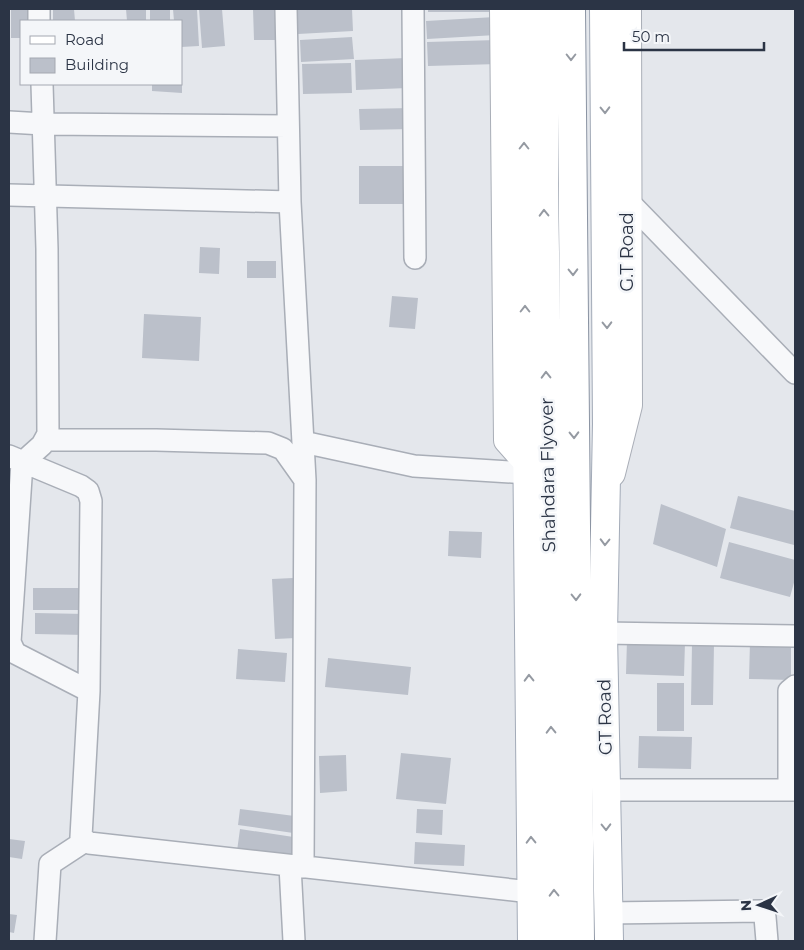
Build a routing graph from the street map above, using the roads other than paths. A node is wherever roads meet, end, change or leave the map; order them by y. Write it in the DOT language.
graph roads {
  1 [pos="286,9"];
  2 [pos="413,9"];
  3 [pos="504,9"];
  4 [pos="523,9"];
  5 [pos="544,9"];
  6 [pos="571,9"];
  7 [pos="604,9"];
  8 [pos="628,9"];
  9 [pos="42,85"];
  10 [pos="9,122"];
  11 [pos="43,124"];
  12 [pos="288,126"];
  13 [pos="9,195"];
  14 [pos="46,196"];
  15 [pos="627,200"];
  16 [pos="290,202"];
  17 [pos="415,258"];
  18 [pos="795,373"];
  19 [pos="46,440"];
  20 [pos="303,442"];
  21 [pos="15,460"];
  22 [pos="526,466"];
  23 [pos="305,480"];
  24 [pos="606,493"];
  25 [pos="11,590"];
  26 [pos="603,633"];
  27 [pos="795,636"];
  28 [pos="12,652"];
  29 [pos="795,686"];
  30 [pos="88,691"];
  31 [pos="606,790"];
  32 [pos="792,790"];
  33 [pos="85,841"];
  34 [pos="297,866"];
  35 [pos="531,892"];
  36 [pos="607,913"];
  37 [pos="44,941"];
  38 [pos="294,941"];
  39 [pos="532,941"];
  40 [pos="554,941"];
  41 [pos="580,941"];
  42 [pos="609,941"];
  43 [pos="767,941"];
  1 -- 12 [label="street"];
  2 -- 17 [label="street"];
  3 -- 22 [label="main road"];
  22 -- 4 [label="main road, Shahdara Flyover, one-way"];
  40 -- 5 [label="main road, Shahdara Flyover, one-way"];
  6 -- 41 [label="main road, Shahdara Flyover, one-way"];
  7 -- 24 [label="main road, one-way"];
  8 -- 15 [label="main road, G.T Road"];
  9 -- 11 [label="street"];
  10 -- 11 [label="street"];
  11 -- 12 [label="street"];
  11 -- 14 [label="street"];
  12 -- 16 [label="street"];
  13 -- 14 [label="street"];
  14 -- 16 [label="street"];
  14 -- 19 [label="street"];
  15 -- 18 [label="street"];
  15 -- 24 [label="main road, G.T Road"];
  16 -- 20 [label="street"];
  19 -- 21 [label="street"];
  19 -- 23 [label="street"];
  20 -- 22 [label="street"];
  20 -- 23 [label="street"];
  21 -- 25 [label="street"];
  21 -- 30 [label="street"];
  35 -- 22 [label="main road, Shahdara Flyover, one-way"];
  23 -- 34 [label="street"];
  24 -- 26 [label="main road, GT Road, one-way"];
  25 -- 28 [label="street"];
  26 -- 27 [label="street"];
  26 -- 31 [label="main road, GT Road"];
  28 -- 30 [label="street"];
  29 -- 32 [label="street"];
  30 -- 33 [label="street"];
  31 -- 32 [label="street"];
  31 -- 36 [label="main road, GT Road, one-way"];
  33 -- 34 [label="street"];
  33 -- 37 [label="street"];
  34 -- 35 [label="street"];
  34 -- 38 [label="street"];
  35 -- 39 [label="main road"];
  36 -- 42 [label="main road, GT Road"];
  36 -- 43 [label="street"];
}
